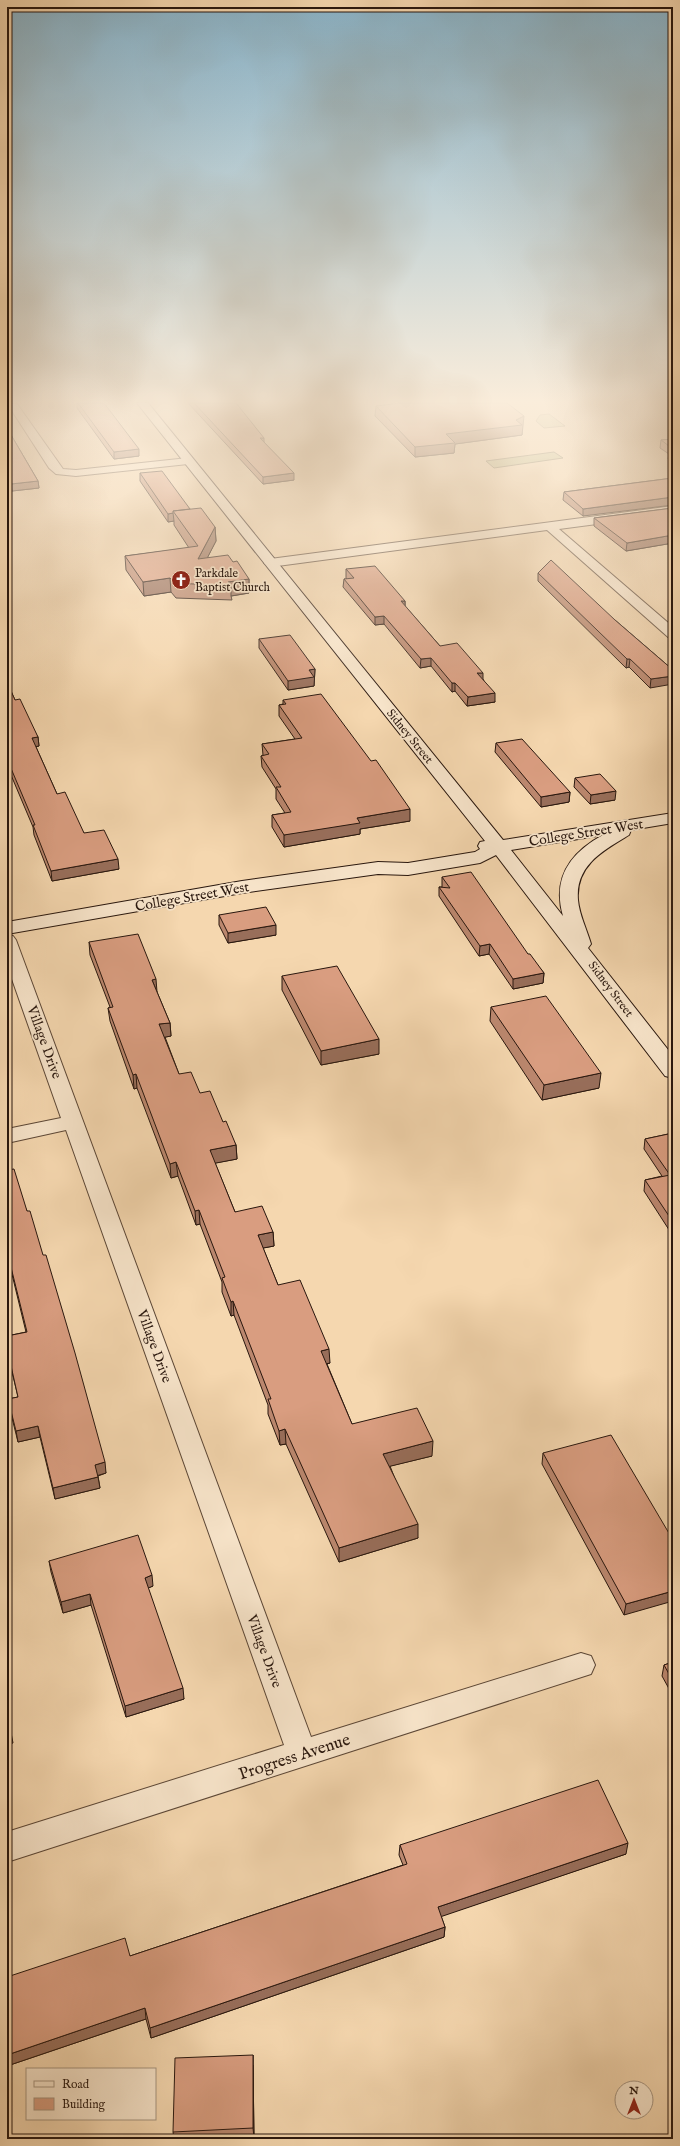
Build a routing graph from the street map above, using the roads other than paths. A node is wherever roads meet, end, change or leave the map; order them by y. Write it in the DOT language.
graph roads {
  1 [pos="222,503"];
  2 [pos="673,510"];
  3 [pos="549,526"];
  4 [pos="270,563"];
  5 [pos="673,634"];
  6 [pos="666,819"];
  7 [pos="499,846"];
  8 [pos="7,928"];
  9 [pos="7,940"];
  10 [pos="584,955"];
  11 [pos="673,1071"];
  12 [pos="74,1122"];
  13 [pos="7,1136"];
  14 [pos="581,1665"];
  15 [pos="302,1753"];
  16 [pos="7,1847"];
  1 -- 4 [label="main road, Sidney Street"];
  2 -- 3 [label="street"];
  3 -- 4 [label="street"];
  3 -- 5 [label="street"];
  4 -- 7 [label="main road, Sidney Street"];
  6 -- 7 [label="main road, College Street West"];
  6 -- 10 [label="main road"];
  7 -- 8 [label="main road, College Street West"];
  7 -- 10 [label="main road, Sidney Street"];
  9 -- 12 [label="street, Village Drive"];
  10 -- 11 [label="main road, Sidney Street"];
  12 -- 13 [label="street"];
  12 -- 15 [label="street, Village Drive"];
  14 -- 15 [label="street, Progress Avenue"];
  15 -- 16 [label="street, Progress Avenue"];
}
